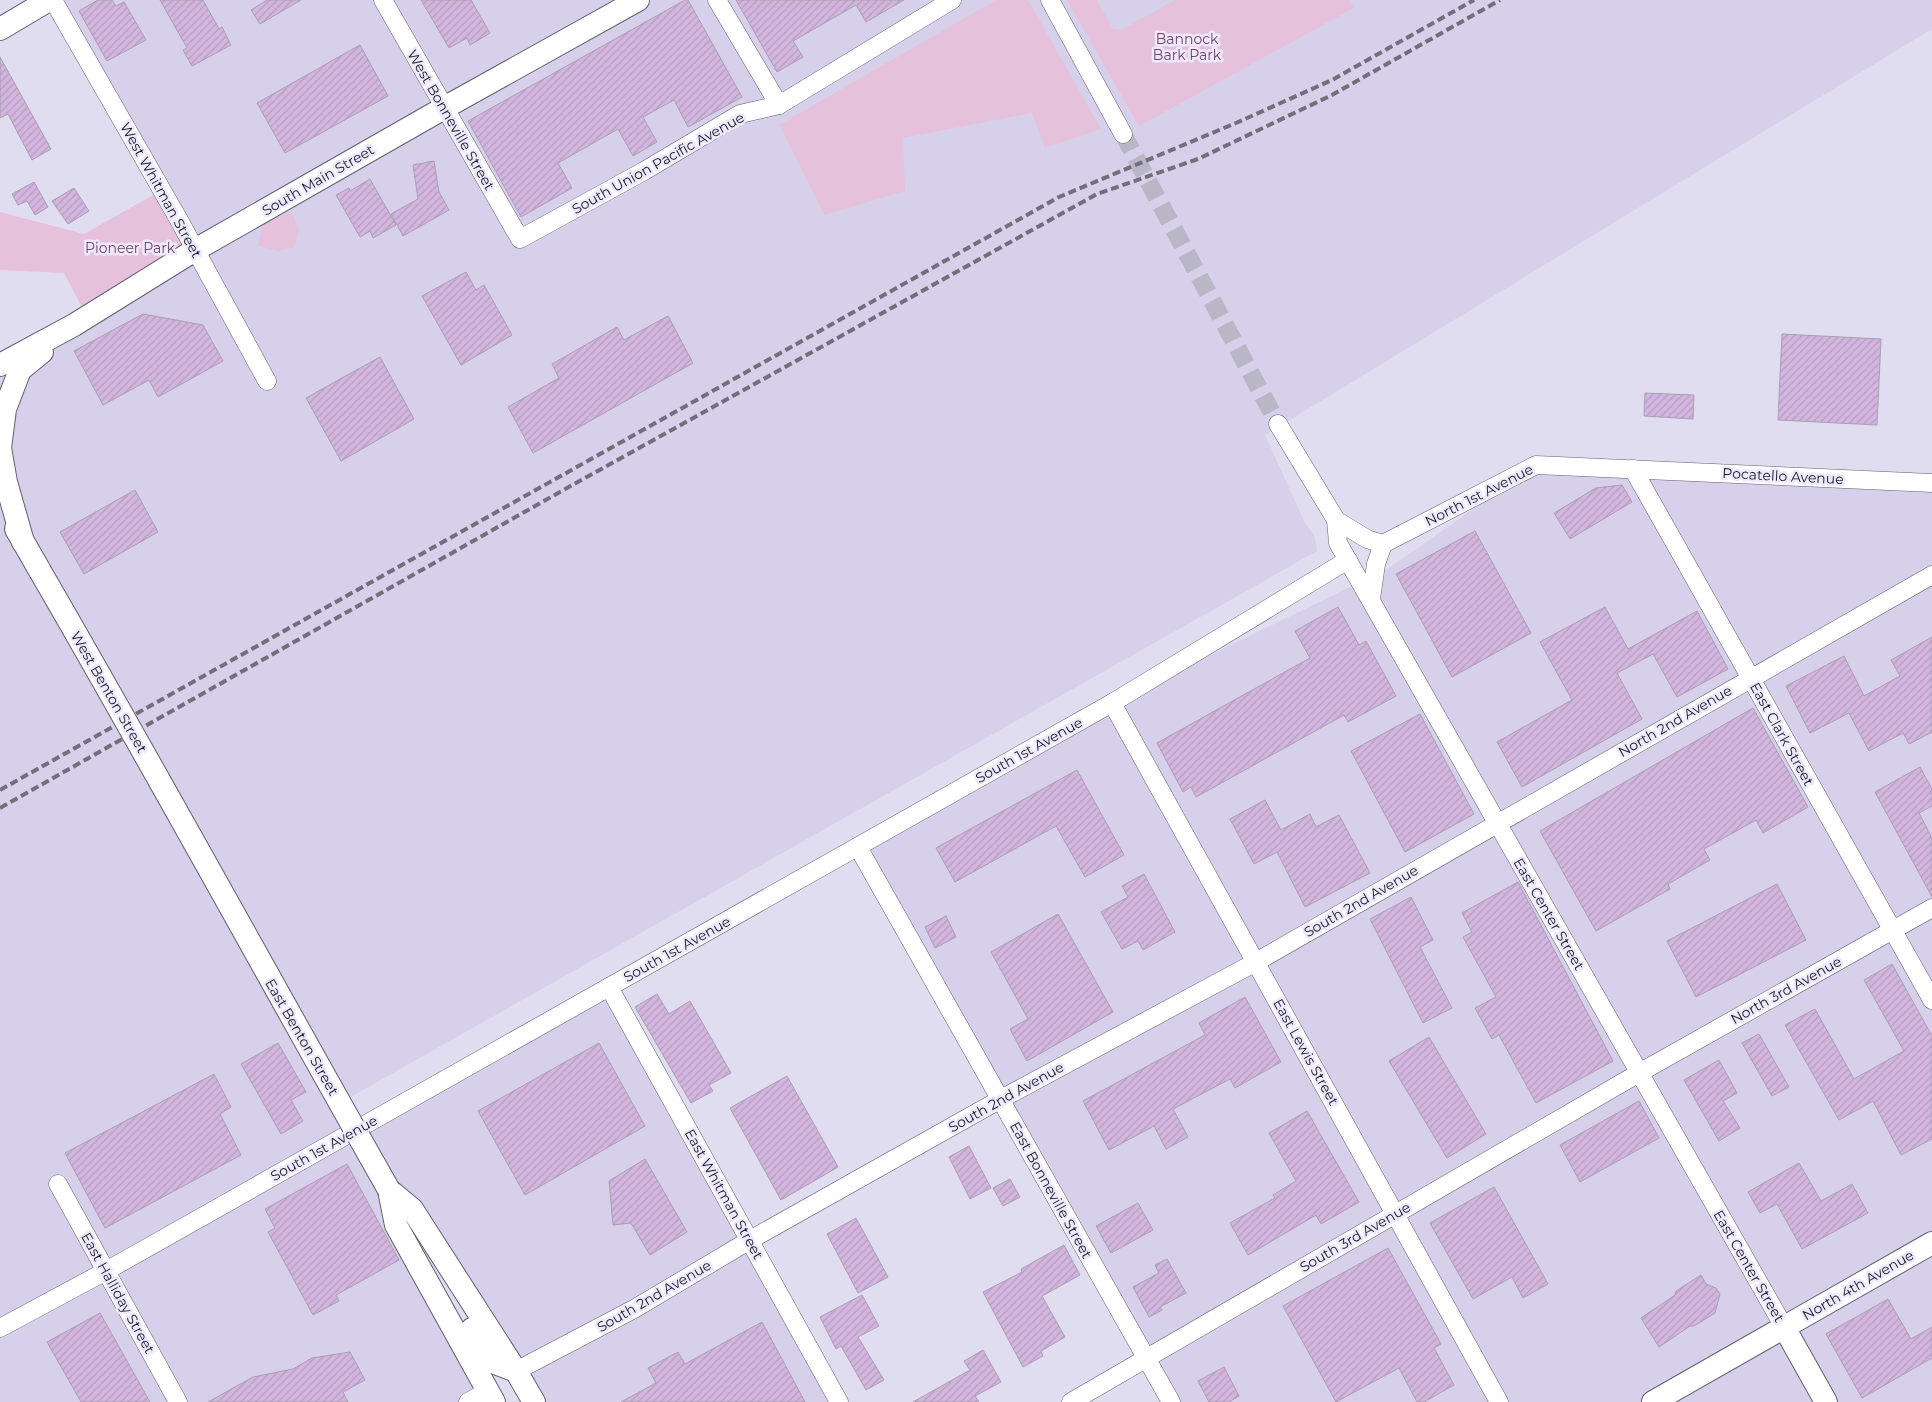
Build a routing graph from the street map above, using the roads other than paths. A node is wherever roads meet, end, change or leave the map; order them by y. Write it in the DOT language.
graph roads {
  1 [pos="51,0"];
  2 [pos="383,0"];
  3 [pos="638,0"];
  4 [pos="717,0"];
  5 [pos="952,0"];
  6 [pos="1050,0"];
  7 [pos="0,29"];
  8 [pos="779,105"];
  9 [pos="444,108"];
  10 [pos="1123,134"];
  11 [pos="520,239"];
  12 [pos="195,250"];
  13 [pos="74,325"];
  14 [pos="0,365"];
  15 [pos="267,381"];
  16 [pos="1278,424"];
  17 [pos="1633,468"];
  18 [pos="1932,483"];
  19 [pos="0,502"];
  20 [pos="1336,520"];
  21 [pos="23,542"];
  22 [pos="1383,544"];
  23 [pos="1348,560"];
  24 [pos="1932,575"];
  25 [pos="1371,599"];
  26 [pos="1751,678"];
  27 [pos="1112,703"];
  28 [pos="1497,823"];
  29 [pos="858,847"];
  30 [pos="216,883"];
  31 [pos="1932,908"];
  32 [pos="1892,930"];
  33 [pos="1256,962"];
  34 [pos="609,987"];
  35 [pos="1932,1000"];
  36 [pos="1639,1073"];
  37 [pos="1000,1099"];
  38 [pos="58,1184"];
  39 [pos="390,1190"];
  40 [pos="1395,1214"];
  41 [pos="750,1240"];
  42 [pos="1932,1243"];
  43 [pos="106,1271"];
  44 [pos="444,1311"];
  45 [pos="1784,1327"];
  46 [pos="0,1328"];
  47 [pos="1147,1358"];
  48 [pos="516,1371"];
  49 [pos="495,1398"];
  50 [pos="178,1402"];
  51 [pos="468,1402"];
  52 [pos="534,1402"];
  53 [pos="839,1402"];
  54 [pos="1071,1402"];
  55 [pos="1171,1402"];
  56 [pos="1499,1402"];
  57 [pos="1653,1402"];
  58 [pos="1826,1402"];
  1 -- 7 [label="main road"];
  1 -- 12 [label="street, West Whitman Street"];
  2 -- 9 [label="street, West Bonneville Street"];
  3 -- 9 [label="main road, South Main Street"];
  4 -- 8 [label="street"];
  5 -- 8 [label="street, South Union Pacific Avenue"];
  6 -- 10 [label="street"];
  8 -- 11 [label="street, South Union Pacific Avenue"];
  9 -- 11 [label="street, West Bonneville Street"];
  9 -- 12 [label="main road, South Main Street"];
  12 -- 13 [label="main road, South Main Street"];
  12 -- 15 [label="street, West Whitman Street"];
  13 -- 14 [label="main road, South Main Street"];
  13 -- 21 [label="main road"];
  16 -- 20 [label="street, East Center Street"];
  17 -- 18 [label="street, Pocatello Avenue"];
  17 -- 22 [label="street, North 1st Avenue"];
  17 -- 26 [label="street, East Clark Street"];
  19 -- 21 [label="main road, West Benton Street"];
  20 -- 22 [label="street"];
  20 -- 23 [label="street, East Center Street"];
  21 -- 30 [label="main road, West Benton Street, bridge"];
  22 -- 25 [label="street"];
  23 -- 25 [label="street, East Center Street"];
  23 -- 27 [label="street, South 1st Avenue"];
  24 -- 26 [label="street, North 2nd Avenue"];
  25 -- 28 [label="street, East Center Street"];
  26 -- 28 [label="street, North 2nd Avenue"];
  26 -- 32 [label="street, East Clark Street"];
  27 -- 29 [label="street, South 1st Avenue"];
  27 -- 33 [label="street, East Lewis Street"];
  28 -- 33 [label="street, South 2nd Avenue"];
  28 -- 36 [label="street, East Center Street"];
  29 -- 34 [label="street, South 1st Avenue"];
  29 -- 37 [label="street, East Bonneville Street"];
  30 -- 39 [label="main road, East Benton Street, bridge"];
  31 -- 32 [label="street, North 3rd Avenue"];
  32 -- 35 [label="street, East Clark Street"];
  32 -- 36 [label="street, North 3rd Avenue"];
  33 -- 37 [label="street, South 2nd Avenue"];
  33 -- 40 [label="street, East Lewis Street"];
  34 -- 41 [label="street, East Whitman Street"];
  34 -- 43 [label="street, South 1st Avenue"];
  36 -- 40 [label="street, South 3rd Avenue"];
  36 -- 45 [label="street, East Center Street"];
  37 -- 41 [label="street, South 2nd Avenue"];
  37 -- 47 [label="street, East Bonneville Street"];
  38 -- 43 [label="street, East Halliday Street"];
  39 -- 44 [label="main road, East Benton Street"];
  39 -- 48 [label="main road, East Benton Street"];
  40 -- 47 [label="street, South 3rd Avenue"];
  40 -- 56 [label="street, East Lewis Street"];
  41 -- 48 [label="street, South 2nd Avenue"];
  41 -- 53 [label="street, East Whitman Street"];
  42 -- 45 [label="main road, North 4th Avenue"];
  43 -- 46 [label="street, South 1st Avenue"];
  43 -- 50 [label="street, East Halliday Street"];
  44 -- 48 [label="main road"];
  44 -- 49 [label="main road, East Benton Street"];
  45 -- 57 [label="main road, North 4th Avenue"];
  45 -- 58 [label="main road, East Center Street"];
  47 -- 54 [label="street, South 3rd Avenue"];
  47 -- 55 [label="street, East Bonneville Street"];
  48 -- 52 [label="main road, East Benton Street"];
  49 -- 51 [label="street"];
}
